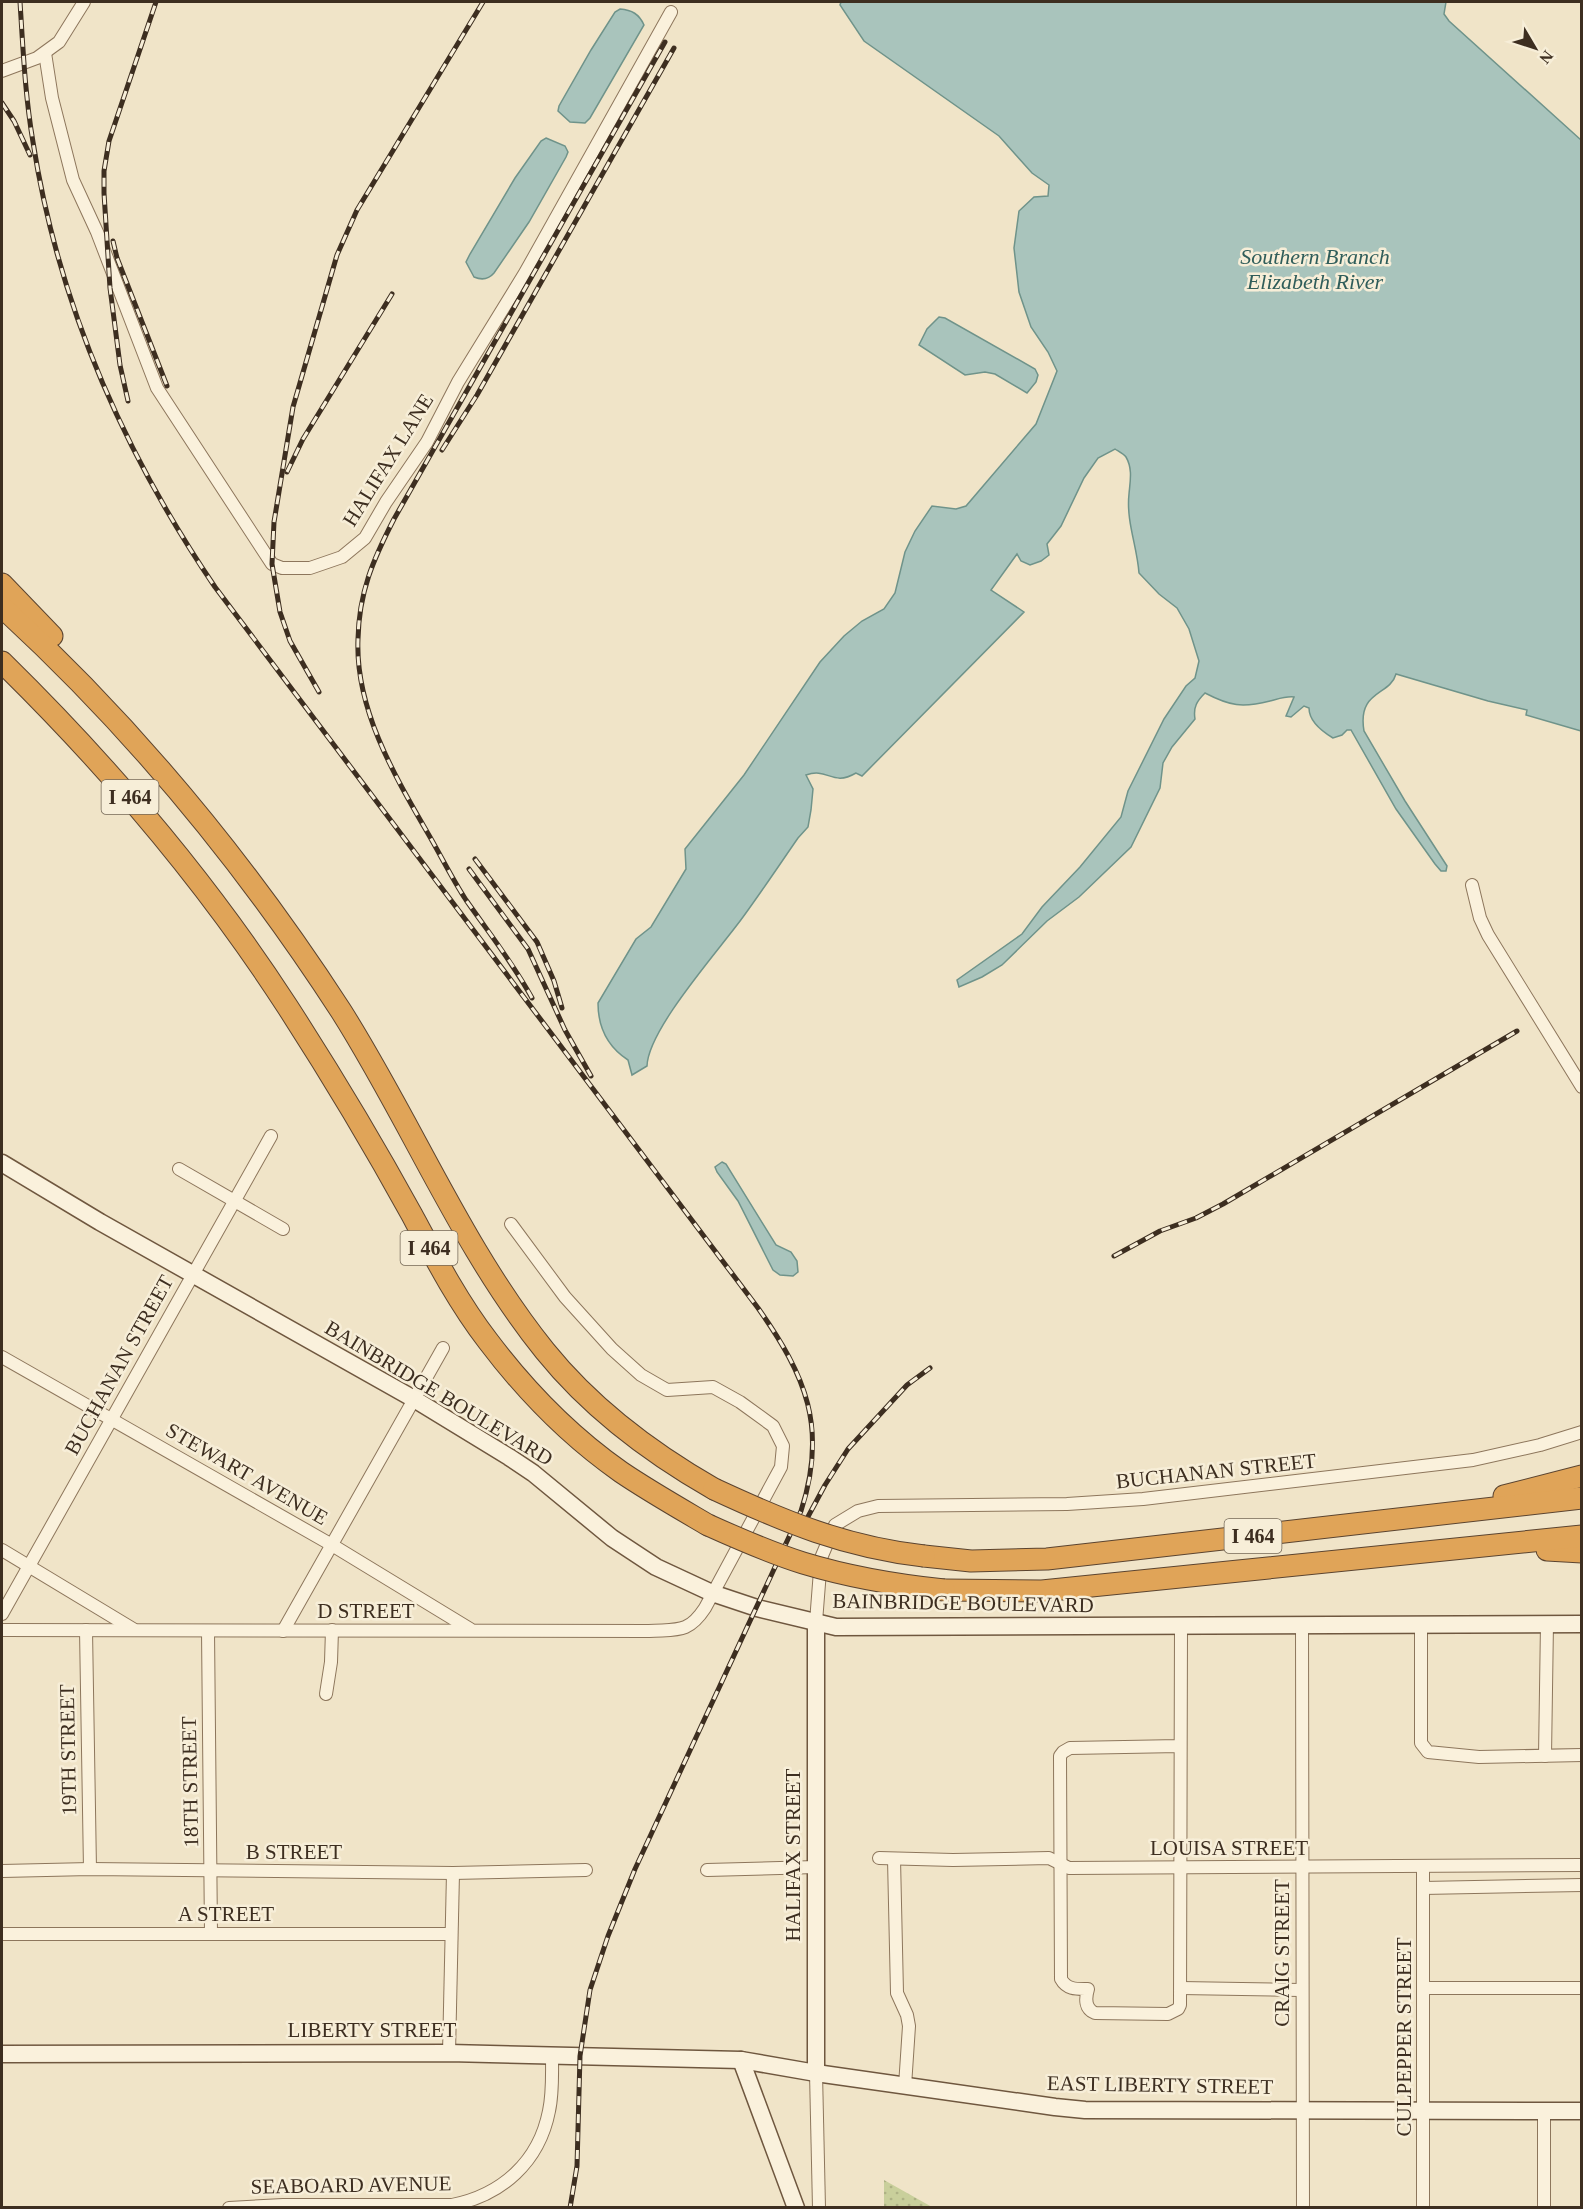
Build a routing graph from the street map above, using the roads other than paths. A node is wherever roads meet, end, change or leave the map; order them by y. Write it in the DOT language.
graph roads {
  1 [pos="84,2"];
  2 [pos="671,12"];
  3 [pos="45,53"];
  4 [pos="2,71"];
  5 [pos="2,584"];
  6 [pos="2,607"];
  7 [pos="2,662"];
  8 [pos="2,669"];
  9 [pos="33,693"];
  10 [pos="154,762"];
  11 [pos="1472,885"];
  12 [pos="1581,1087"];
  13 [pos="271,1136"];
  14 [pos="2,1163"];
  15 [pos="178,1169"];
  16 [pos="235,1201"];
  17 [pos="511,1224"];
  18 [pos="283,1229"];
  19 [pos="193,1275"];
  20 [pos="443,1348"];
  21 [pos="2,1358"];
  22 [pos="414,1399"];
  23 [pos="111,1419"];
  24 [pos="1581,1432"];
  25 [pos="1581,1476"];
  26 [pos="1581,1498"];
  27 [pos="852,1514"];
  28 [pos="1345,1526"];
  29 [pos="1581,1536"];
  30 [pos="332,1545"];
  31 [pos="1448,1549"];
  32 [pos="2,1550"];
  33 [pos="1581,1552"];
  34 [pos="29,1566"];
  35 [pos="712,1593"];
  36 [pos="2,1614"];
  37 [pos="816,1623"];
  38 [pos="1547,1623"];
  39 [pos="1581,1624"];
  40 [pos="1421,1625"];
  41 [pos="1181,1626"];
  42 [pos="1302,1626"];
  43 [pos="2,1630"];
  44 [pos="86,1630"];
  45 [pos="134,1630"];
  46 [pos="332,1630"];
  47 [pos="471,1630"];
  48 [pos="208,1631"];
  49 [pos="284,1631"];
  50 [pos="326,1694"];
  51 [pos="1179,1746"];
  52 [pos="1581,1755"];
  53 [pos="1545,1756"];
  54 [pos="879,1858"];
  55 [pos="894,1859"];
  56 [pos="1059,1863"];
  57 [pos="1581,1865"];
  58 [pos="1423,1866"];
  59 [pos="1540,1866"];
  60 [pos="816,1867"];
  61 [pos="1302,1867"];
  62 [pos="1181,1868"];
  63 [pos="90,1869"];
  64 [pos="586,1870"];
  65 [pos="707,1870"];
  66 [pos="2,1871"];
  67 [pos="210,1872"];
  68 [pos="453,1873"];
  69 [pos="1539,1885"];
  70 [pos="1581,1886"];
  71 [pos="1423,1888"];
  72 [pos="211,1933"];
  73 [pos="451,1934"];
  74 [pos="2,1935"];
  75 [pos="1180,1988"];
  76 [pos="1422,1988"];
  77 [pos="1581,1988"];
  78 [pos="1302,1990"];
  79 [pos="448,2053"];
  80 [pos="2,2054"];
  81 [pos="552,2055"];
  82 [pos="741,2060"];
  83 [pos="816,2073"];
  84 [pos="905,2086"];
  85 [pos="1302,2110"];
  86 [pos="1423,2111"];
  87 [pos="1544,2111"];
  88 [pos="1581,2111"];
  89 [pos="332,2206"];
  90 [pos="229,2208"];
  91 [pos="796,2208"];
  92 [pos="819,2208"];
  93 [pos="1303,2208"];
  94 [pos="1423,2208"];
  95 [pos="1544,2208"];
  1 -- 3 [label="street"];
  2 -- 3 [label="street, HALIFAX LANE"];
  3 -- 4 [label="street"];
  5 -- 10 [label="highway"];
  6 -- 10 [label="highway, I 464"];
  7 -- 9 [label="highway, I 464"];
  8 -- 9 [label="highway"];
  9 -- 31 [label="highway, I 464, bridge"];
  10 -- 28 [label="highway, I 464, bridge"];
  11 -- 12 [label="street"];
  13 -- 16 [label="street, BUCHANAN STREET"];
  14 -- 19 [label="street, BAINBRIDGE BOULEVARD"];
  15 -- 16 [label="street"];
  16 -- 18 [label="street"];
  16 -- 19 [label="street, BUCHANAN STREET"];
  17 -- 35 [label="street, D STREET"];
  19 -- 22 [label="street, BAINBRIDGE BOULEVARD"];
  19 -- 23 [label="street, BUCHANAN STREET"];
  20 -- 22 [label="street"];
  21 -- 23 [label="street, STEWART AVENUE"];
  22 -- 30 [label="street"];
  22 -- 35 [label="street, BAINBRIDGE BOULEVARD"];
  23 -- 30 [label="street, STEWART AVENUE"];
  23 -- 34 [label="street, BUCHANAN STREET"];
  24 -- 27 [label="street, BUCHANAN STREET"];
  25 -- 28 [label="highway"];
  26 -- 28 [label="highway, I 464"];
  27 -- 37 [label="street, HALIFAX STREET"];
  29 -- 31 [label="highway, I 464"];
  30 -- 47 [label="street, STEWART AVENUE"];
  30 -- 49 [label="street"];
  31 -- 33 [label="highway"];
  32 -- 34 [label="street"];
  34 -- 36 [label="street, BUCHANAN STREET"];
  34 -- 45 [label="street"];
  35 -- 37 [label="street, BAINBRIDGE BOULEVARD"];
  35 -- 47 [label="street, D STREET"];
  37 -- 41 [label="street, BAINBRIDGE BOULEVARD"];
  37 -- 60 [label="street, HALIFAX STREET"];
  38 -- 39 [label="street, BAINBRIDGE BOULEVARD"];
  38 -- 40 [label="street, BAINBRIDGE BOULEVARD"];
  38 -- 53 [label="street"];
  40 -- 42 [label="street, BAINBRIDGE BOULEVARD"];
  40 -- 53 [label="street"];
  41 -- 42 [label="street, BAINBRIDGE BOULEVARD"];
  41 -- 51 [label="street"];
  42 -- 61 [label="street, CRAIG STREET"];
  43 -- 44 [label="street, D STREET"];
  44 -- 45 [label="street, D STREET"];
  44 -- 63 [label="street, 19TH STREET"];
  45 -- 48 [label="street, D STREET"];
  46 -- 47 [label="street, D STREET"];
  46 -- 49 [label="street, D STREET"];
  46 -- 50 [label="street"];
  48 -- 49 [label="street, D STREET"];
  48 -- 67 [label="street, 18TH STREET"];
  51 -- 56 [label="street"];
  51 -- 62 [label="street"];
  52 -- 53 [label="street"];
  54 -- 55 [label="street, LOUISA STREET"];
  55 -- 56 [label="street, LOUISA STREET"];
  55 -- 84 [label="street"];
  56 -- 62 [label="street, LOUISA STREET"];
  56 -- 75 [label="street"];
  57 -- 59 [label="street, LOUISA STREET"];
  58 -- 59 [label="street, LOUISA STREET"];
  58 -- 61 [label="street, LOUISA STREET"];
  58 -- 71 [label="street, CULPEPPER STREET"];
  59 -- 69 [label="street"];
  60 -- 65 [label="street"];
  60 -- 83 [label="street, HALIFAX STREET"];
  61 -- 62 [label="street, LOUISA STREET"];
  61 -- 78 [label="street, CRAIG STREET"];
  62 -- 75 [label="street"];
  63 -- 66 [label="street, B STREET"];
  63 -- 67 [label="street, B STREET"];
  64 -- 68 [label="street, B STREET"];
  67 -- 68 [label="street, B STREET"];
  67 -- 72 [label="street, 18TH STREET"];
  68 -- 73 [label="street"];
  69 -- 70 [label="street"];
  69 -- 71 [label="street"];
  71 -- 76 [label="street, CULPEPPER STREET"];
  72 -- 73 [label="street, A STREET"];
  72 -- 74 [label="street, A STREET"];
  73 -- 79 [label="street"];
  75 -- 78 [label="street"];
  76 -- 77 [label="street"];
  76 -- 86 [label="street, CULPEPPER STREET"];
  78 -- 85 [label="street, CRAIG STREET"];
  79 -- 80 [label="street, LIBERTY STREET"];
  79 -- 81 [label="street, LIBERTY STREET"];
  81 -- 82 [label="street, LIBERTY STREET"];
  81 -- 89 [label="street, SEABOARD AVENUE"];
  82 -- 83 [label="street, EAST LIBERTY STREET"];
  82 -- 91 [label="street"];
  83 -- 84 [label="street, EAST LIBERTY STREET"];
  83 -- 92 [label="street, HALIFAX STREET"];
  84 -- 85 [label="street, EAST LIBERTY STREET"];
  85 -- 86 [label="street, EAST LIBERTY STREET"];
  85 -- 93 [label="street, CRAIG STREET"];
  86 -- 87 [label="street, EAST LIBERTY STREET"];
  86 -- 94 [label="street, CULPEPPER STREET"];
  87 -- 88 [label="street, EAST LIBERTY STREET"];
  87 -- 95 [label="street"];
  89 -- 90 [label="street, SEABOARD AVENUE"];
}
